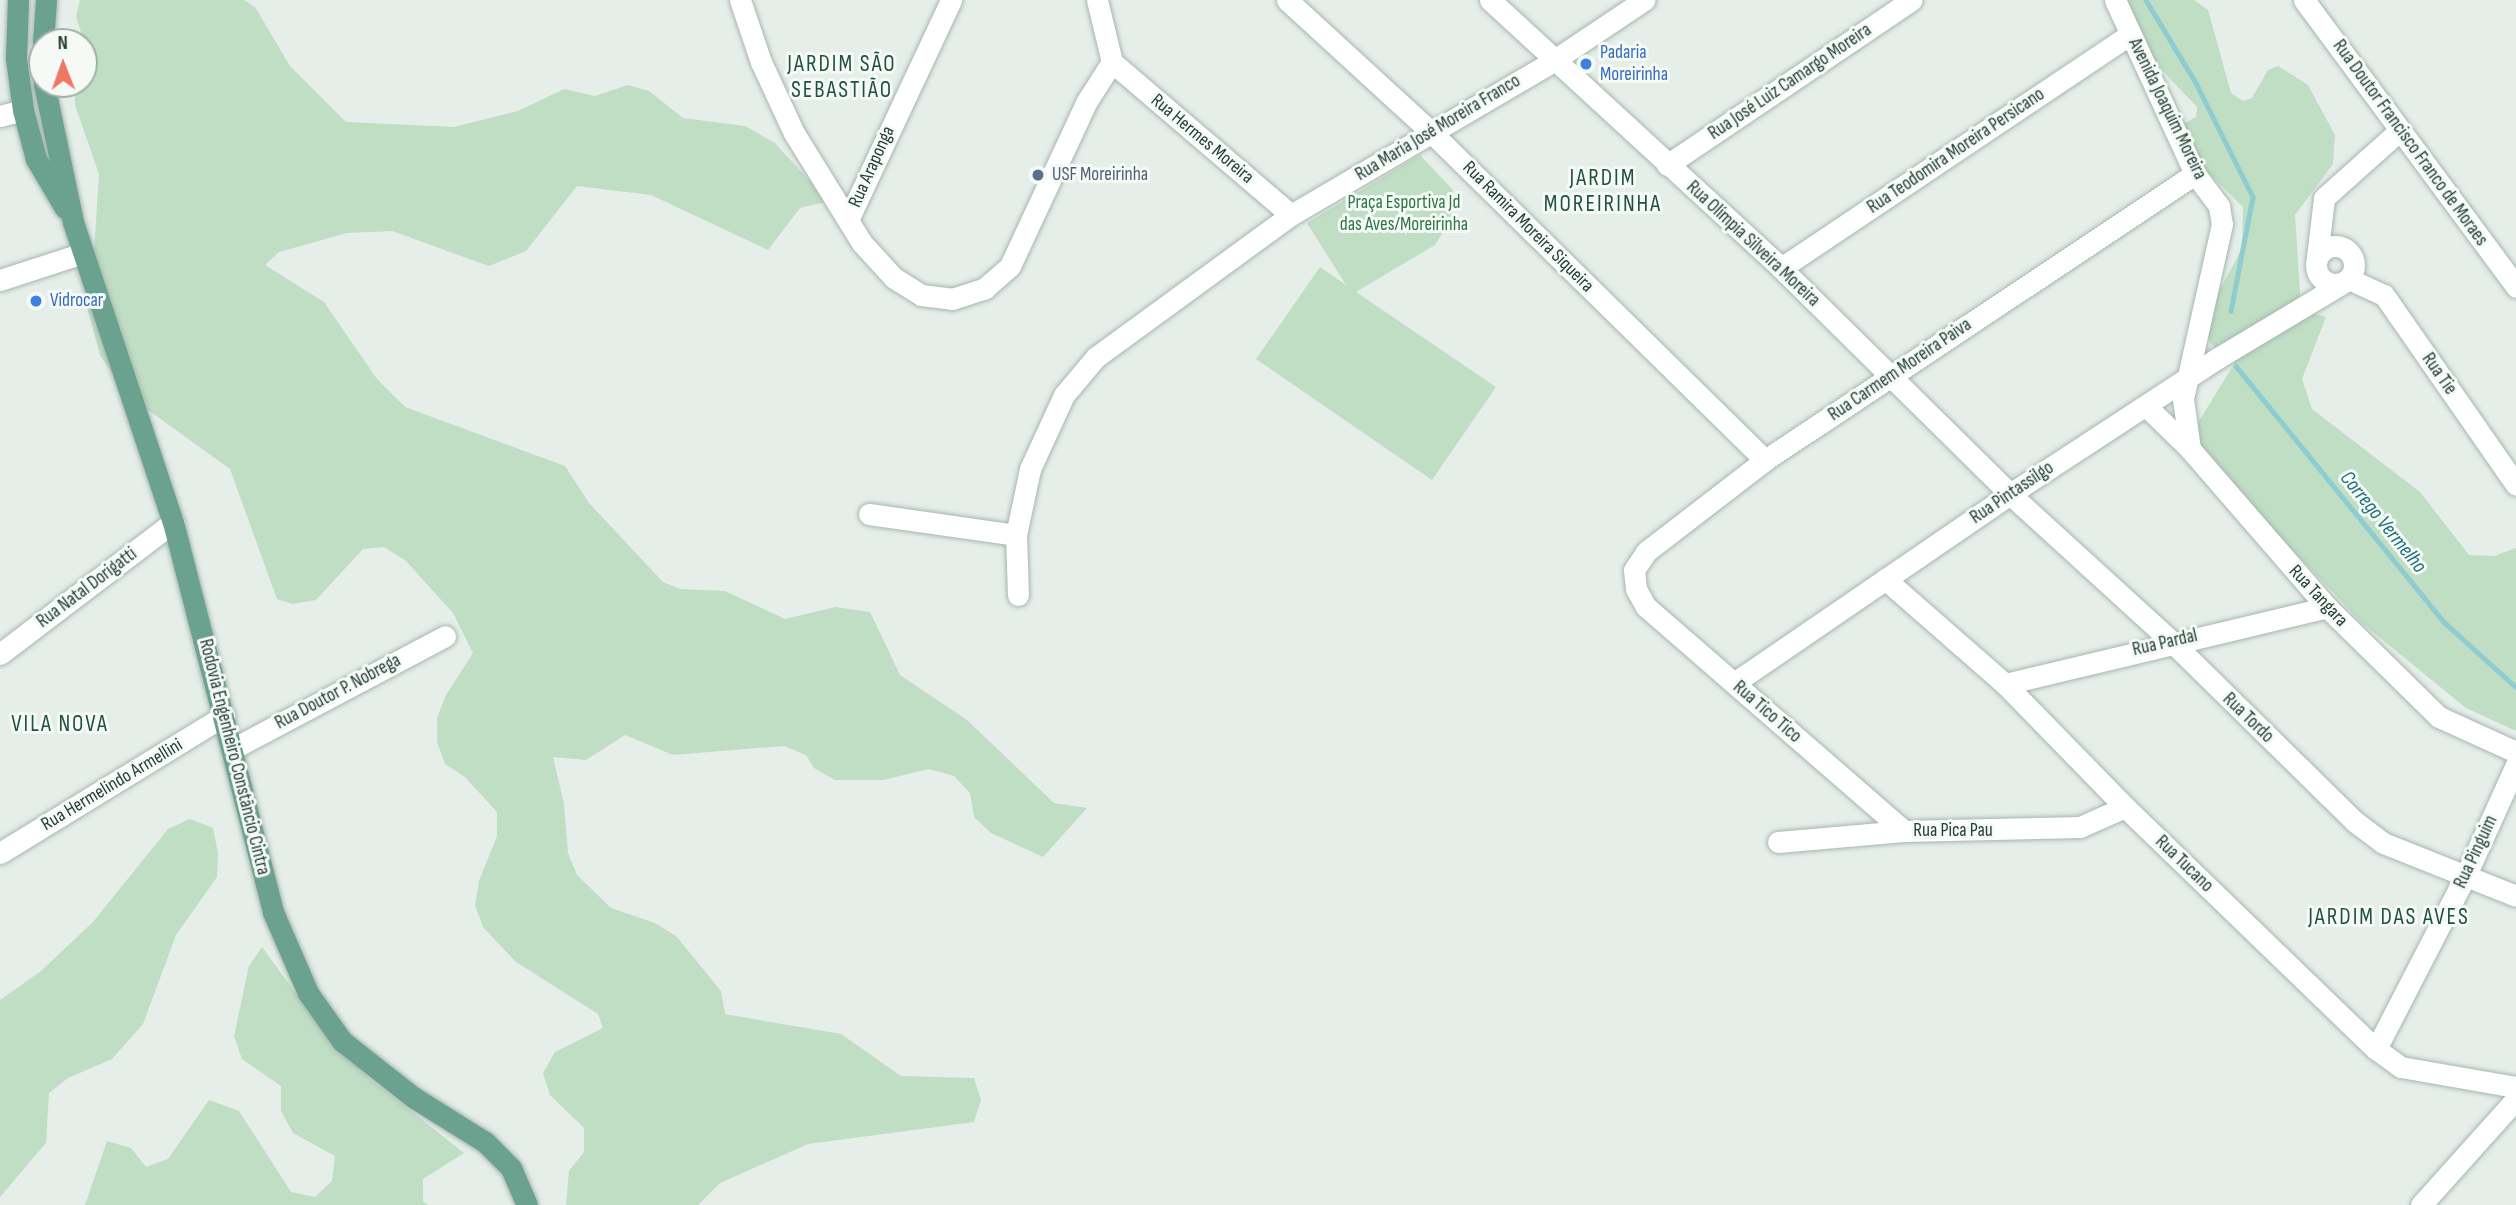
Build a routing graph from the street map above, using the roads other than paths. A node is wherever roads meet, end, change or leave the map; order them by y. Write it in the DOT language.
graph roads {
  1 [pos="18,0"];
  2 [pos="46,0"];
  3 [pos="740,0"];
  4 [pos="951,0"];
  5 [pos="1097,0"];
  6 [pos="1287,0"];
  7 [pos="1490,0"];
  8 [pos="1644,0"];
  9 [pos="1912,0"];
  10 [pos="2115,0"];
  11 [pos="2304,0"];
  12 [pos="44,28"];
  13 [pos="2130,34"];
  14 [pos="1553,61"];
  15 [pos="1112,62"];
  16 [pos="47,98"];
  17 [pos="23,110"];
  18 [pos="0,116"];
  19 [pos="2400,130"];
  20 [pos="1432,133"];
  21 [pos="1667,165"];
  22 [pos="2195,174"];
  23 [pos="824,181"];
  24 [pos="865,184"];
  25 [pos="2321,208"];
  26 [pos="1292,215"];
  27 [pos="848,220"];
  28 [pos="73,222"];
  29 [pos="2343,247"];
  30 [pos="83,253"];
  31 [pos="2317,265"];
  32 [pos="1781,268"];
  33 [pos="0,280"];
  34 [pos="2346,281"];
  35 [pos="2516,287"];
  36 [pos="2297,312"];
  37 [pos="2196,332"];
  38 [pos="2216,359"];
  39 [pos="1891,376"];
  40 [pos="2186,379"];
  41 [pos="2146,406"];
  42 [pos="2190,449"];
  43 [pos="1765,460"];
  44 [pos="2516,485"];
  45 [pos="2010,494"];
  46 [pos="869,514"];
  47 [pos="173,522"];
  48 [pos="1016,535"];
  49 [pos="1885,579"];
  50 [pos="1636,589"];
  51 [pos="1018,594"];
  52 [pos="2327,607"];
  53 [pos="445,636"];
  54 [pos="2171,641"];
  55 [pos="3,646"];
  56 [pos="1734,683"];
  57 [pos="2005,684"];
  58 [pos="224,716"];
  59 [pos="232,748"];
  60 [pos="2516,752"];
  61 [pos="2516,765"];
  62 [pos="2125,807"];
  63 [pos="1904,831"];
  64 [pos="1778,842"];
  65 [pos="0,853"];
  66 [pos="2466,875"];
  67 [pos="2516,896"];
  68 [pos="2376,1049"];
  69 [pos="2516,1087"];
  70 [pos="2516,1099"];
  71 [pos="527,1205"];
  72 [pos="2421,1205"];
  1 -- 17 [label="main road, Rodovia Engenheiro Constâncio Cintra"];
  2 -- 12 [label="main road"];
  3 -- 23 [label="street"];
  4 -- 24 [label="street, Rua Araponga"];
  5 -- 15 [label="street"];
  6 -- 20 [label="street, Rua Ramira Moreira Siqueira"];
  7 -- 14 [label="street, Rua Olímpia Silveira Moreira"];
  8 -- 14 [label="street, Rua Maria José Moreira Franco"];
  9 -- 21 [label="street, Rua José Luiz Camargo Moreira"];
  10 -- 13 [label="street, Avenida Joaquim Moreira"];
  11 -- 19 [label="street, Rua Doutor Francisco Franco de Moraes"];
  13 -- 22 [label="street, Avenida Joaquim Moreira"];
  13 -- 32 [label="street, Rua Teodomira Moreira Persicano"];
  14 -- 20 [label="street, Rua Maria José Moreira Franco"];
  14 -- 21 [label="street, Rua Olímpia Silveira Moreira"];
  15 -- 26 [label="street, Rua Hermes Moreira"];
  15 -- 27 [label="street"];
  16 -- 28 [label="main road, Rodovia Engenheiro Constâncio Cintra"];
  17 -- 18 [label="street"];
  17 -- 28 [label="main road, Rodovia Engenheiro Constâncio Cintra"];
  19 -- 25 [label="street"];
  19 -- 35 [label="street, Rua Doutor Francisco Franco de Moraes"];
  20 -- 26 [label="street, Rua Maria José Moreira Franco"];
  20 -- 43 [label="street, Rua Ramira Moreira Siqueira"];
  21 -- 32 [label="street, Rua Olímpia Silveira Moreira"];
  22 -- 37 [label="street, Avenida Joaquim Moreira"];
  22 -- 39 [label="street, Rua Carmem Moreira Paiva"];
  23 -- 24 [label="street"];
  23 -- 27 [label="street"];
  24 -- 27 [label="street, Rua Araponga"];
  25 -- 29 [label="street"];
  25 -- 31 [label="street"];
  26 -- 48 [label="street, Rua Maria José Moreira Franco"];
  28 -- 30 [label="main road, Rodovia Engenheiro Constâncio Cintra"];
  29 -- 31 [label="street"];
  29 -- 34 [label="street"];
  30 -- 33 [label="street"];
  30 -- 47 [label="main road, Rodovia Engenheiro Constâncio Cintra"];
  31 -- 34 [label="street"];
  31 -- 36 [label="street"];
  32 -- 39 [label="street, Rua Olímpia Silveira Moreira"];
  34 -- 36 [label="street, Rua Pintassilgo"];
  34 -- 44 [label="street, Rua Tie"];
  36 -- 38 [label="street, Rua Pintassilgo"];
  37 -- 38 [label="street"];
  37 -- 40 [label="street, Avenida Joaquim Moreira"];
  38 -- 40 [label="street, Rua Pintassilgo"];
  39 -- 43 [label="street, Rua Carmem Moreira Paiva"];
  39 -- 45 [label="street, Rua Olímpia Silveira Moreira"];
  40 -- 41 [label="street, Rua Pintassilgo"];
  40 -- 42 [label="street, Avenida Joaquim Moreira"];
  41 -- 42 [label="street, Rua Tangara"];
  41 -- 45 [label="street, Rua Pintassilgo"];
  42 -- 52 [label="street, Rua Tangara"];
  43 -- 50 [label="street, Rua Carmem Moreira Paiva"];
  45 -- 49 [label="street, Rua Pintassilgo"];
  45 -- 54 [label="street, Rua Tordo"];
  46 -- 48 [label="street"];
  47 -- 55 [label="street, Rua Natal Dorigatti"];
  47 -- 58 [label="main road, Rodovia Engenheiro Constâncio Cintra"];
  48 -- 51 [label="street, Rua Maria José Moreira Franco"];
  49 -- 56 [label="street, Rua Pintassilgo"];
  49 -- 57 [label="street, Rua Tucano"];
  50 -- 56 [label="street, Rua Tico Tico"];
  52 -- 54 [label="street, Rua Pardal"];
  52 -- 60 [label="street, Rua Tangara"];
  53 -- 59 [label="street, Rua Doutor P. Nobrega"];
  54 -- 57 [label="street, Rua Pardal"];
  54 -- 66 [label="street, Rua Tordo"];
  56 -- 63 [label="street, Rua Tico Tico"];
  57 -- 62 [label="street, Rua Tucano"];
  58 -- 59 [label="main road, Rodovia Engenheiro Constâncio Cintra"];
  58 -- 65 [label="street, Rua Hermelindo Armellini"];
  59 -- 71 [label="main road, Rodovia Engenheiro Constâncio Cintra"];
  61 -- 66 [label="street, Rua Pinguim"];
  62 -- 63 [label="street, Rua Pica Pau"];
  62 -- 68 [label="street, Rua Tucano"];
  63 -- 64 [label="street, Rua Pica Pau"];
  66 -- 67 [label="street, Rua Tordo"];
  66 -- 68 [label="street, Rua Pinguim"];
  68 -- 69 [label="street, Rua Tucano"];
  70 -- 72 [label="street"];
}
